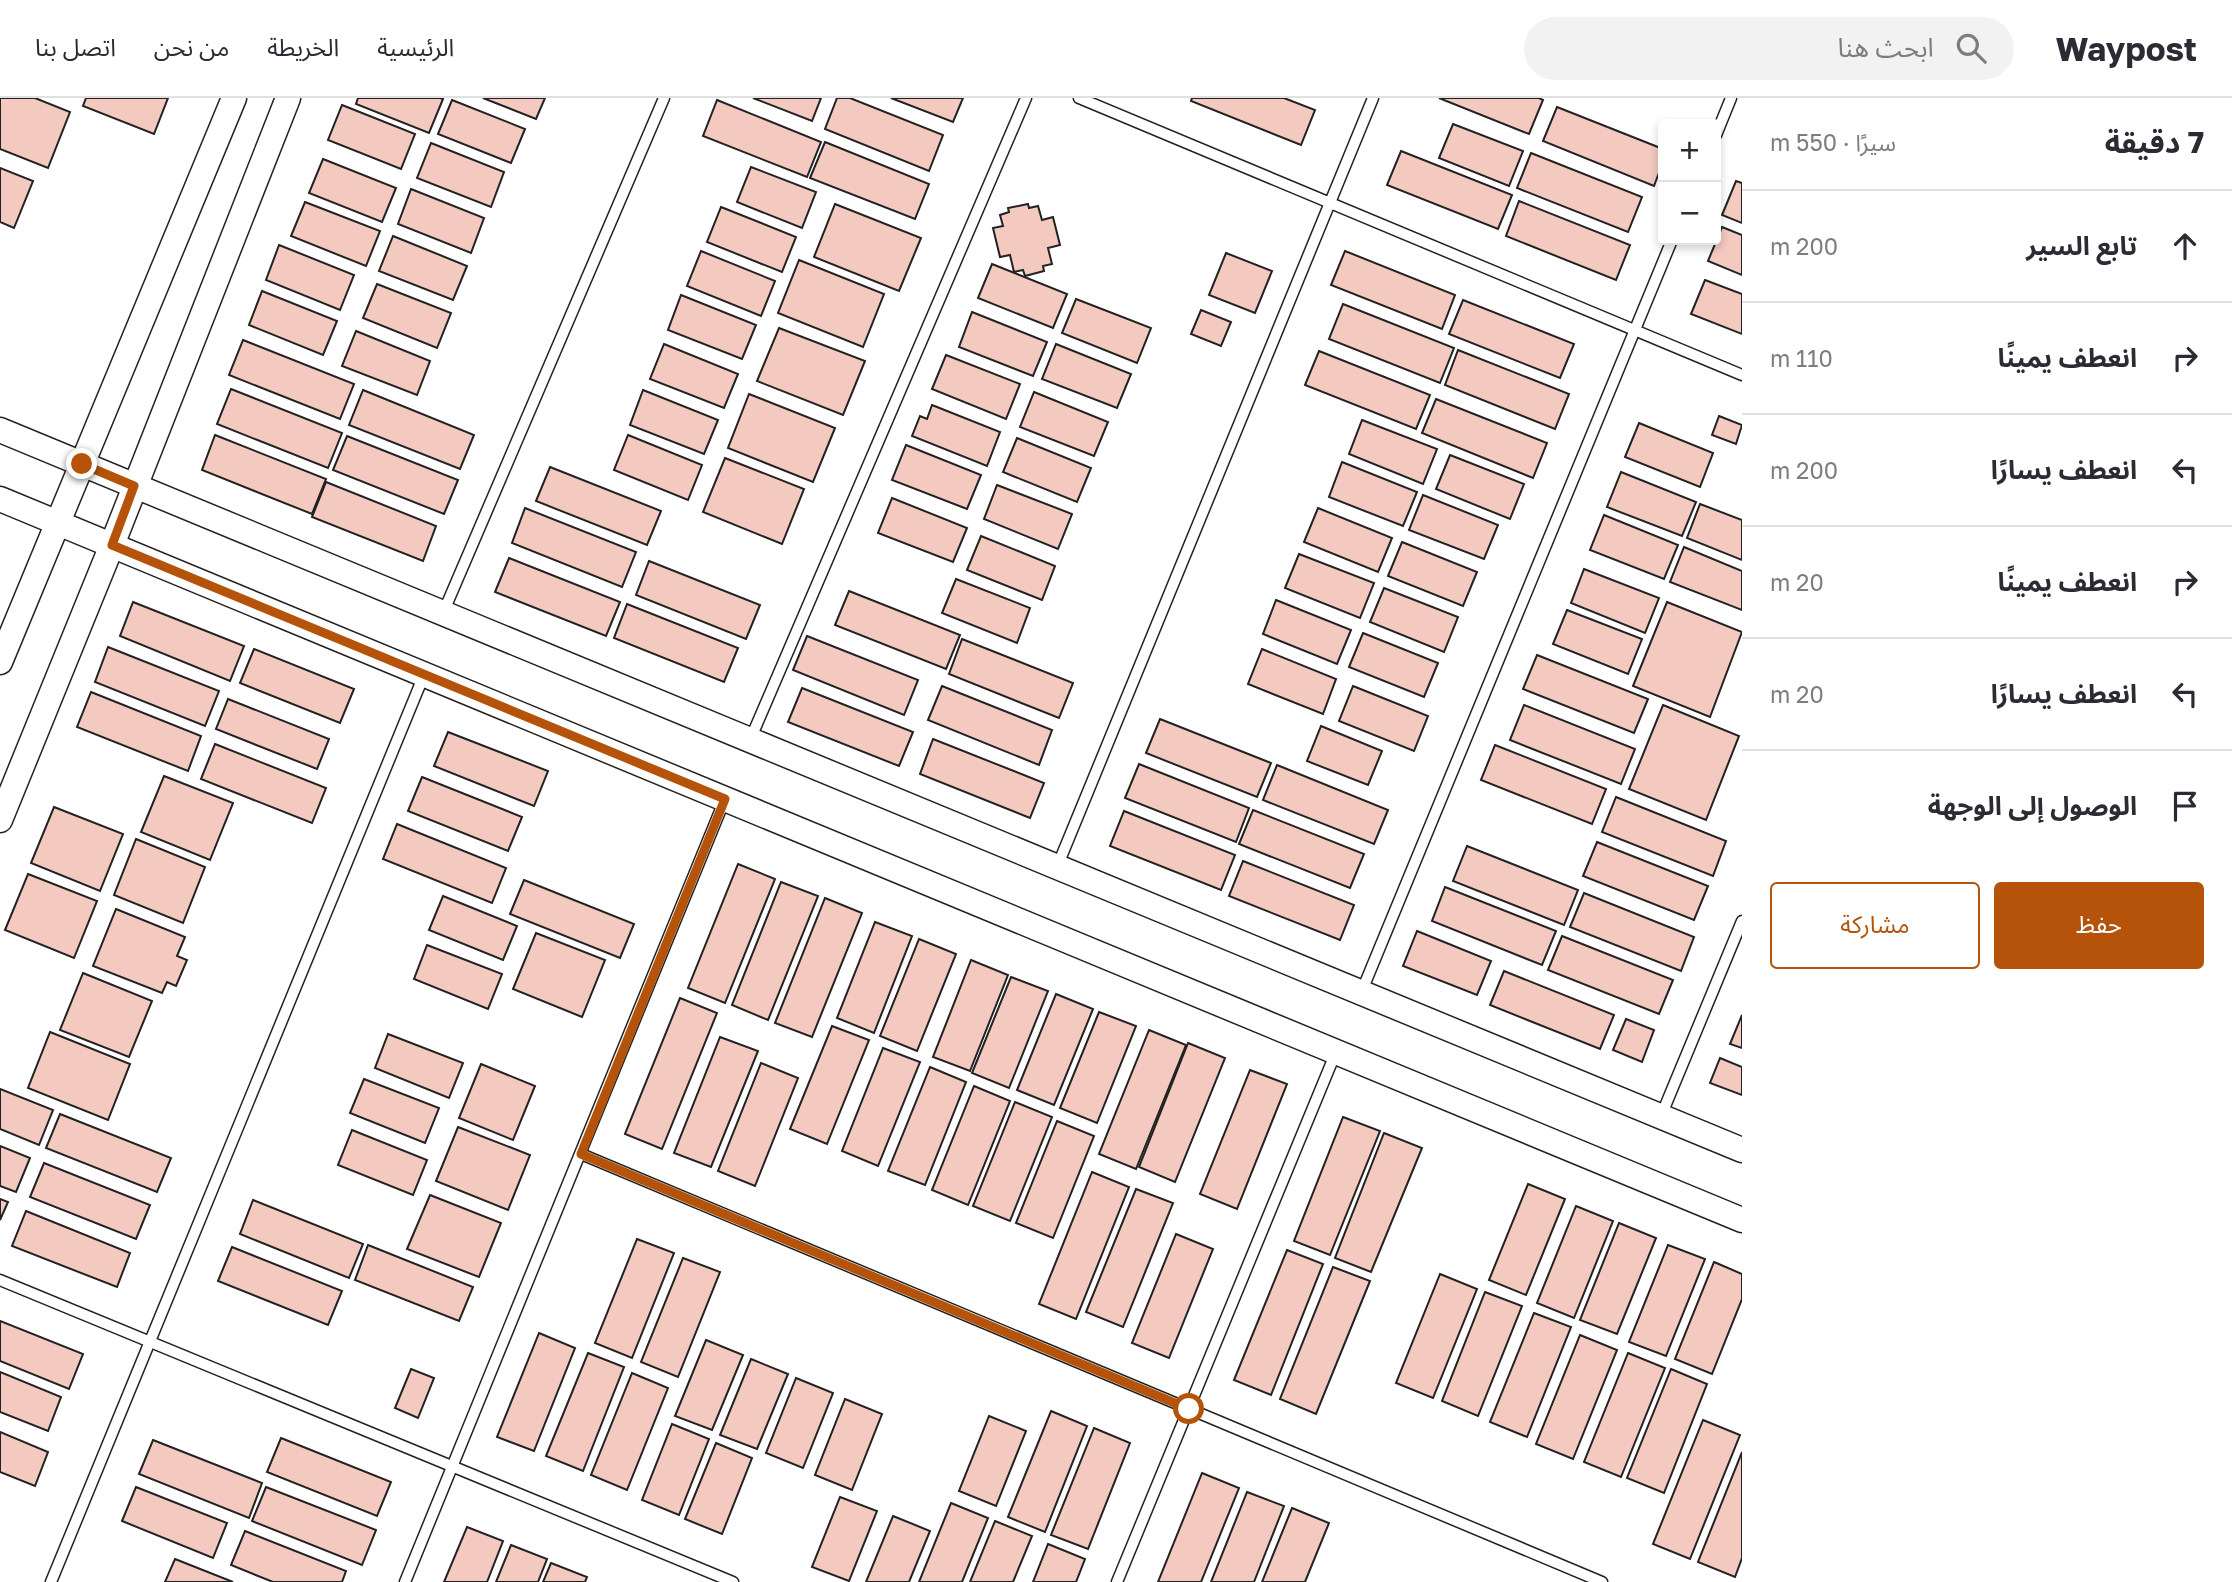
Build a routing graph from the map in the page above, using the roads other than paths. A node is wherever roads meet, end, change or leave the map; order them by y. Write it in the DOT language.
graph roads {
  1 [pos="234,98"];
  2 [pos="288,98"];
  3 [pos="664,98"];
  4 [pos="1026,98"];
  5 [pos="1079,98"];
  6 [pos="1373,98"];
  7 [pos="1731,98"];
  8 [pos="1721,123"];
  9 [pos="1330,204"];
  10 [pos="1670,245"];
  11 [pos="1634,332"];
  12 [pos="1742,375"];
  13 [pos="0,430"];
  14 [pos="82,464"];
  15 [pos="134,486"];
  16 [pos="0,499"];
  17 [pos="58,523"];
  18 [pos="112,545"];
  19 [pos="443,613"];
  20 [pos="0,662"];
  21 [pos="424,674"];
  22 [pos="750,740"];
  23 [pos="725,799"];
  24 [pos="0,820"];
  25 [pos="1057,867"];
  26 [pos="1742,921"];
  27 [pos="1361,993"];
  28 [pos="1336,1052"];
  29 [pos="1660,1116"];
  30 [pos="1742,1150"];
  31 [pos="581,1154"];
  32 [pos="1742,1220"];
  33 [pos="0,1280"];
  34 [pos="149,1342"];
  35 [pos="1189,1409"];
  36 [pos="453,1467"];
  37 [pos="51,1582"];
  38 [pos="405,1582"];
  39 [pos="733,1582"];
  40 [pos="1117,1582"];
  41 [pos="1602,1582"];
  1 -- 14 [label="street"];
  2 -- 15 [label="street"];
  3 -- 19 [label="lane"];
  4 -- 22 [label="lane"];
  5 -- 9 [label="lane"];
  6 -- 9 [label="lane"];
  7 -- 8 [label="lane"];
  9 -- 11 [label="lane"];
  9 -- 25 [label="lane"];
  10 -- 11 [label="lane"];
  11 -- 12 [label="lane"];
  11 -- 27 [label="lane"];
  13 -- 14 [label="street"];
  14 -- 15 [label="street"];
  14 -- 17 [label="street"];
  15 -- 18 [label="street"];
  15 -- 19 [label="street"];
  16 -- 17 [label="street"];
  17 -- 18 [label="street"];
  17 -- 20 [label="street"];
  18 -- 21 [label="street"];
  18 -- 24 [label="street"];
  19 -- 22 [label="street"];
  21 -- 23 [label="street"];
  21 -- 34 [label="lane"];
  22 -- 25 [label="street"];
  23 -- 28 [label="street"];
  23 -- 31 [label="lane"];
  25 -- 27 [label="street"];
  26 -- 29 [label="lane"];
  27 -- 29 [label="street"];
  28 -- 32 [label="street"];
  28 -- 35 [label="lane"];
  29 -- 30 [label="street"];
  31 -- 35 [label="lane"];
  31 -- 36 [label="lane"];
  33 -- 34 [label="lane"];
  34 -- 36 [label="lane"];
  34 -- 37 [label="lane"];
  35 -- 40 [label="lane"];
  35 -- 41 [label="lane"];
  36 -- 38 [label="lane"];
  36 -- 39 [label="lane"];
}
